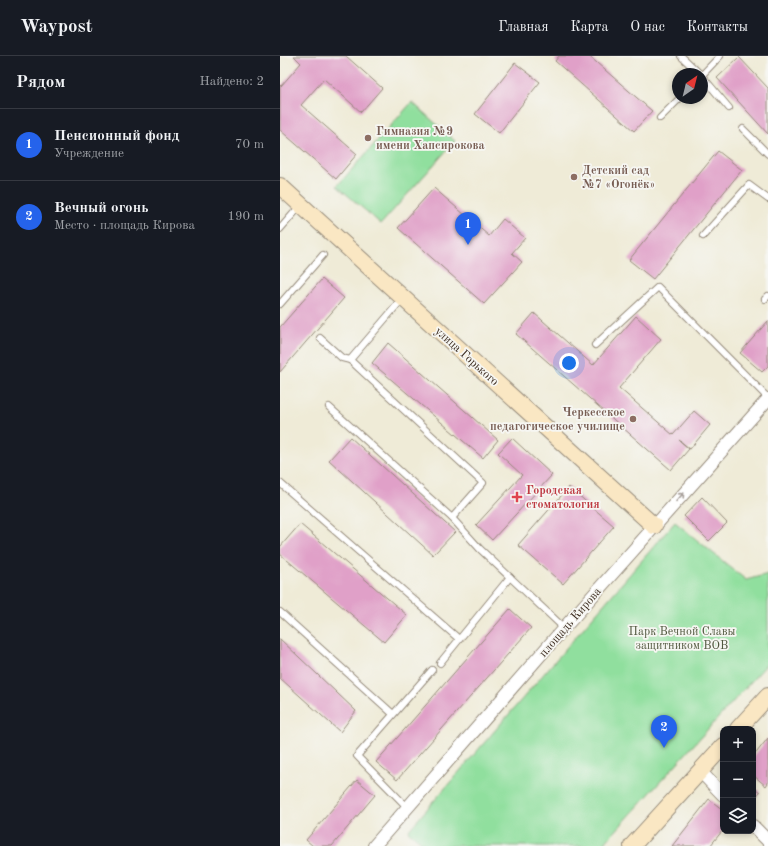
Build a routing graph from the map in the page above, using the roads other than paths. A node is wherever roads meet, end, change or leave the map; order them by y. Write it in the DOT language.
graph roads {
  1 [pos="681,56"];
  2 [pos="720,56"];
  3 [pos="694,68"];
  4 [pos="708,68"];
  5 [pos="708,83"];
  6 [pos="674,104"];
  7 [pos="730,108"];
  8 [pos="660,118"];
  9 [pos="744,128"];
  10 [pos="768,154"];
  11 [pos="280,186"];
  12 [pos="768,199"];
  13 [pos="301,205"];
  14 [pos="280,228"];
  15 [pos="702,236"];
  16 [pos="323,255"];
  17 [pos="403,298"];
  18 [pos="281,301"];
  19 [pos="320,338"];
  20 [pos="596,345"];
  21 [pos="350,360"];
  22 [pos="768,399"];
  23 [pos="329,407"];
  24 [pos="280,483"];
  25 [pos="452,518"];
  26 [pos="654,526"];
  27 [pos="510,577"];
  28 [pos="280,612"];
  29 [pos="564,628"];
  30 [pos="459,639"];
  31 [pos="440,663"];
  32 [pos="432,670"];
  33 [pos="768,696"];
  34 [pos="393,714"];
  35 [pos="741,726"];
  36 [pos="720,749"];
  37 [pos="700,771"];
  38 [pos="720,792"];
  39 [pos="408,808"];
  40 [pos="756,829"];
  41 [pos="768,841"];
  42 [pos="374,846"];
  43 [pos="632,846"];
  1 -- 3 [label="lane"];
  2 -- 4 [label="lane"];
  5 -- 7 [label="lane"];
  6 -- 8 [label="lane"];
  9 -- 10 [label="lane"];
  11 -- 13 [label="street, улица Горького"];
  12 -- 15 [label="lane"];
  13 -- 14 [label="lane"];
  13 -- 17 [label="street, улица Горького"];
  16 -- 18 [label="lane"];
  17 -- 21 [label="lane"];
  17 -- 26 [label="street, улица Горького"];
  19 -- 21 [label="lane"];
  20 -- 22 [label="lane"];
  21 -- 25 [label="lane"];
  26 -- 22 [label="street, площадь Кирова, one-way"];
  23 -- 25 [label="lane"];
  24 -- 30 [label="lane"];
  25 -- 27 [label="lane"];
  26 -- 29 [label="street, площадь Кирова"];
  27 -- 29 [label="lane"];
  27 -- 30 [label="lane"];
  28 -- 34 [label="lane"];
  29 -- 39 [label="street, площадь Кирова"];
  30 -- 31 [label="lane"];
  32 -- 34 [label="lane"];
  33 -- 35 [label="street"];
  34 -- 39 [label="lane"];
  36 -- 37 [label="street"];
  37 -- 38 [label="street"];
  37 -- 43 [label="street"];
  39 -- 42 [label="street, площадь Кирова"];
  40 -- 41 [label="street"];
}
